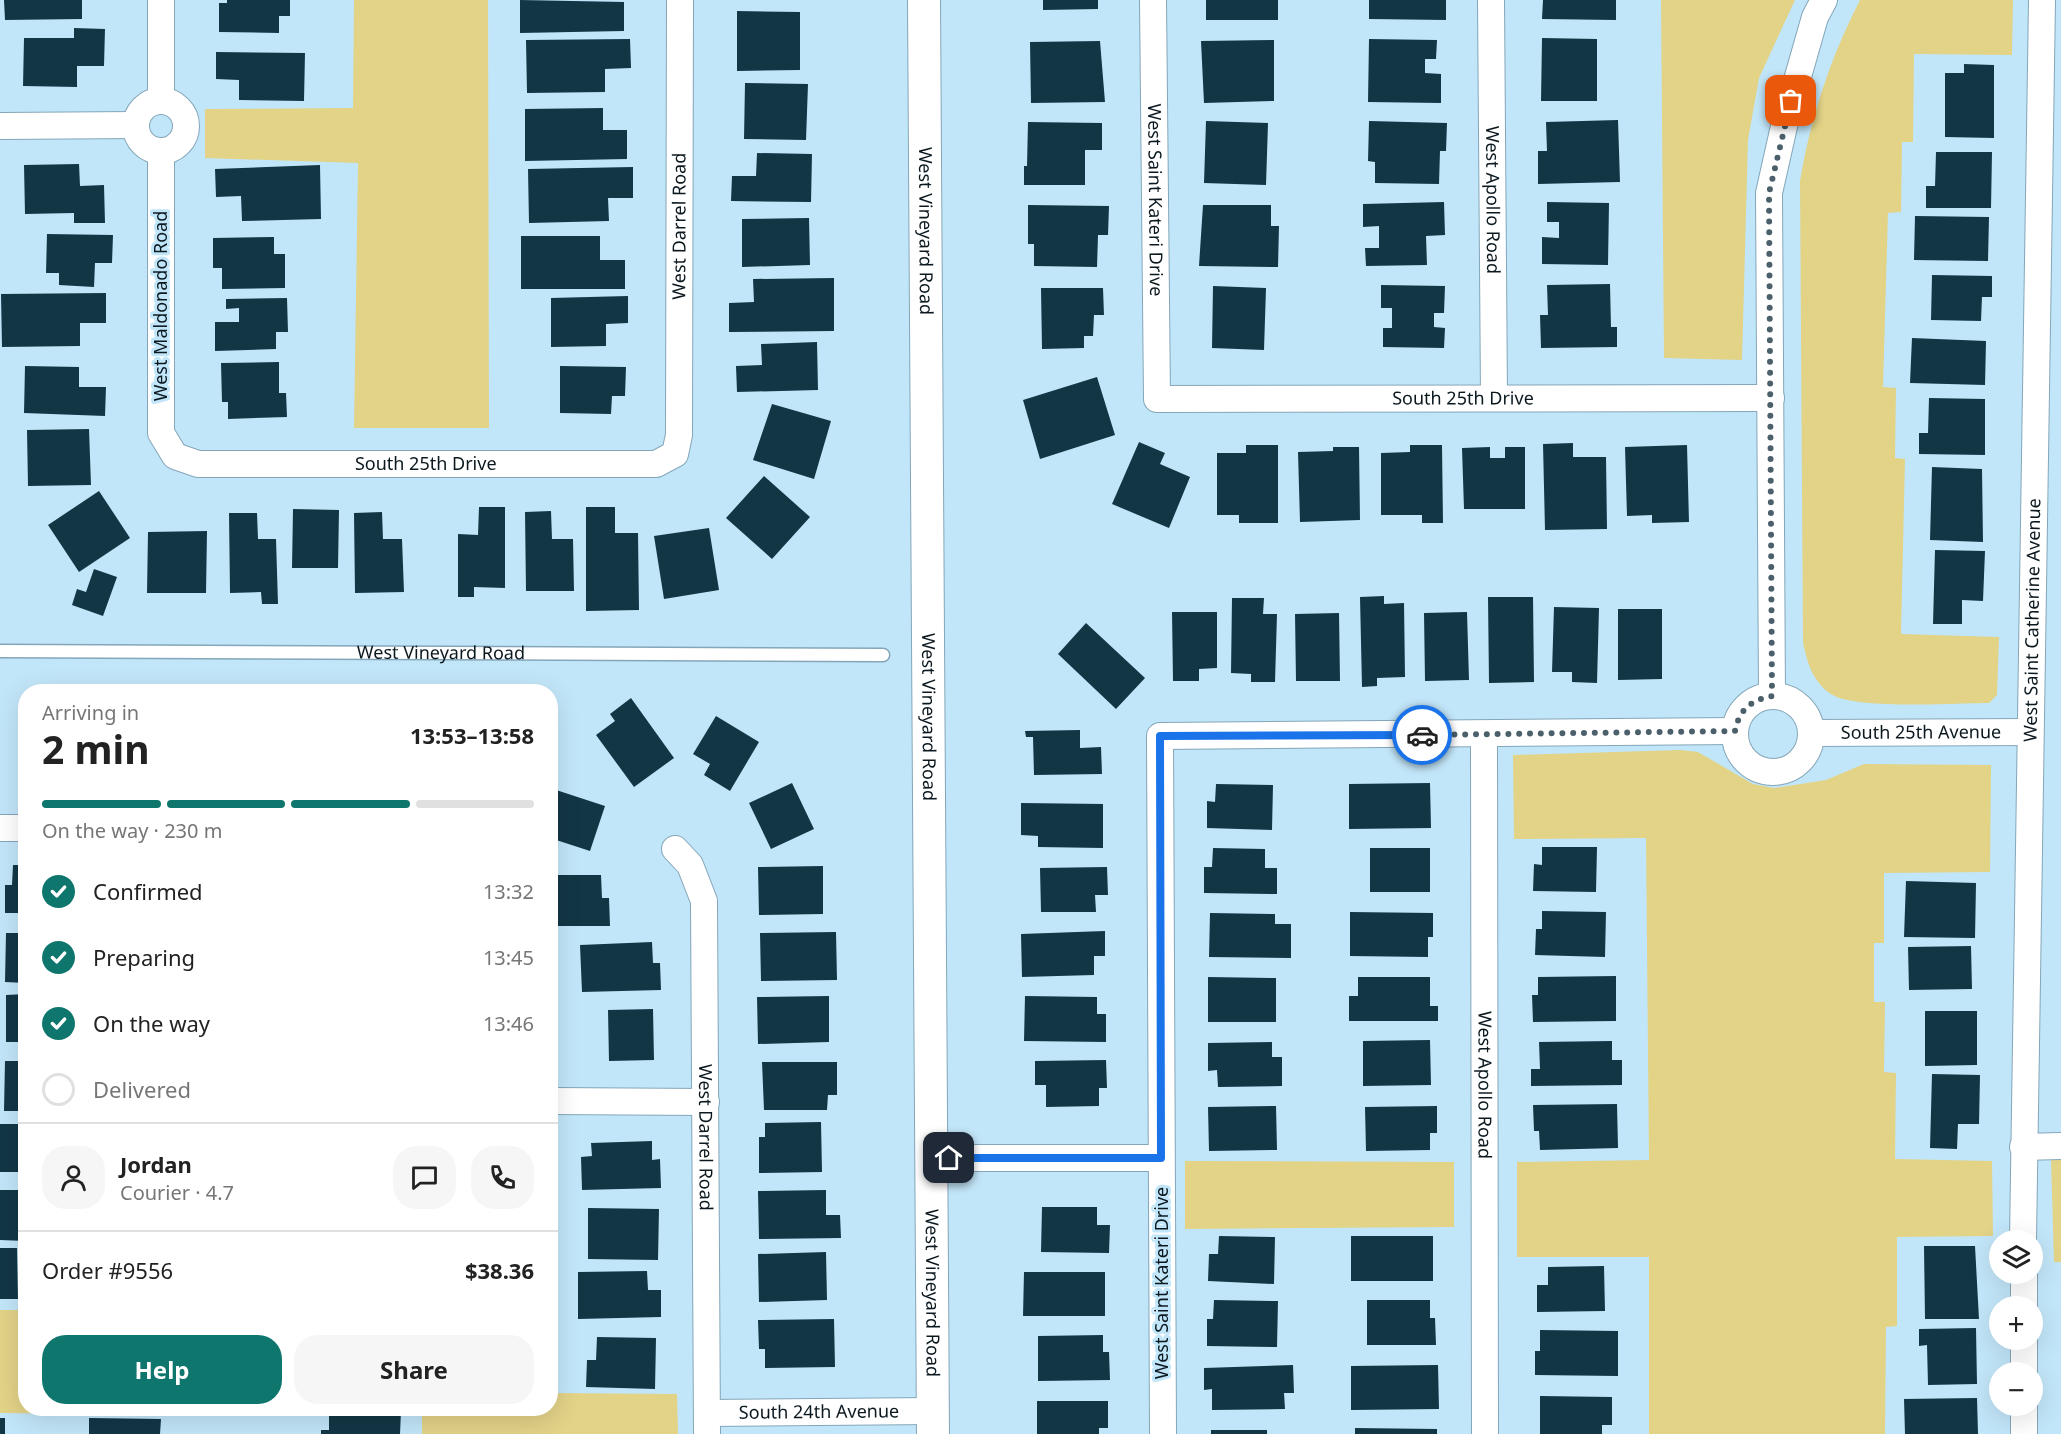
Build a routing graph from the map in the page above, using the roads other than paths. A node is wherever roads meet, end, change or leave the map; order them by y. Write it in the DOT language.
graph roads {
  1 [pos="161,0"];
  2 [pos="680,0"];
  3 [pos="924,0"];
  4 [pos="1154,0"];
  5 [pos="1491,0"];
  6 [pos="1824,0"];
  7 [pos="2042,0"];
  8 [pos="161,100"];
  9 [pos="136,125"];
  10 [pos="0,126"];
  11 [pos="161,152"];
  12 [pos="1494,398"];
  13 [pos="1771,398"];
  14 [pos="1157,399"];
  15 [pos="675,454"];
  16 [pos="175,456"];
  17 [pos="0,651"];
  18 [pos="883,655"];
  19 [pos="1772,696"];
  20 [pos="1735,731"];
  21 [pos="2030,732"];
  22 [pos="1811,733"];
  23 [pos="1484,735"];
  24 [pos="0,828"];
  25 [pos="18,828"];
  26 [pos="675,849"];
  27 [pos="558,1101"];
  28 [pos="706,1102"];
  29 [pos="2061,1146"];
  30 [pos="2023,1147"];
  31 [pos="931,1158"];
  32 [pos="1161,1158"];
  33 [pos="2024,1230"];
  34 [pos="2024,1416"];
  35 [pos="933,1422"];
  36 [pos="707,1424"];
  37 [pos="1163,1434"];
  38 [pos="1485,1434"];
  39 [pos="2024,1434"];
  1 -- 8 [label="street"];
  2 -- 15 [label="street, West Darrel Road"];
  3 -- 31 [label="street, West Vineyard Road"];
  4 -- 14 [label="street, West Saint Kateri Drive"];
  5 -- 12 [label="street, West Apollo Road"];
  6 -- 13 [label="street"];
  7 -- 21 [label="street, West Saint Catherine Avenue"];
  8 -- 9 [label="street"];
  8 -- 11 [label="street"];
  9 -- 10 [label="street"];
  9 -- 11 [label="street"];
  11 -- 16 [label="street, West Maldonado Road"];
  12 -- 13 [label="street, South 25th Drive"];
  12 -- 14 [label="street, South 25th Drive"];
  13 -- 19 [label="street"];
  15 -- 16 [label="street, South 25th Drive"];
  17 -- 18 [label="lane, West Vineyard Road"];
  19 -- 20 [label="street"];
  19 -- 22 [label="street"];
  20 -- 22 [label="street"];
  20 -- 23 [label="street"];
  21 -- 22 [label="street, South 25th Avenue"];
  21 -- 30 [label="street, West Saint Catherine Avenue"];
  23 -- 32 [label="street, West Saint Kateri Drive"];
  23 -- 38 [label="street, West Apollo Road"];
  24 -- 25 [label="street"];
  26 -- 28 [label="street, West Darrel Road"];
  27 -- 28 [label="street"];
  28 -- 36 [label="street, West Darrel Road"];
  29 -- 30 [label="street"];
  30 -- 33 [label="street, West Saint Catherine Avenue"];
  31 -- 32 [label="street"];
  31 -- 35 [label="street, West Vineyard Road"];
  32 -- 37 [label="street, West Saint Kateri Drive"];
  34 -- 39 [label="street"];
  35 -- 36 [label="street, South 24th Avenue"];
}
